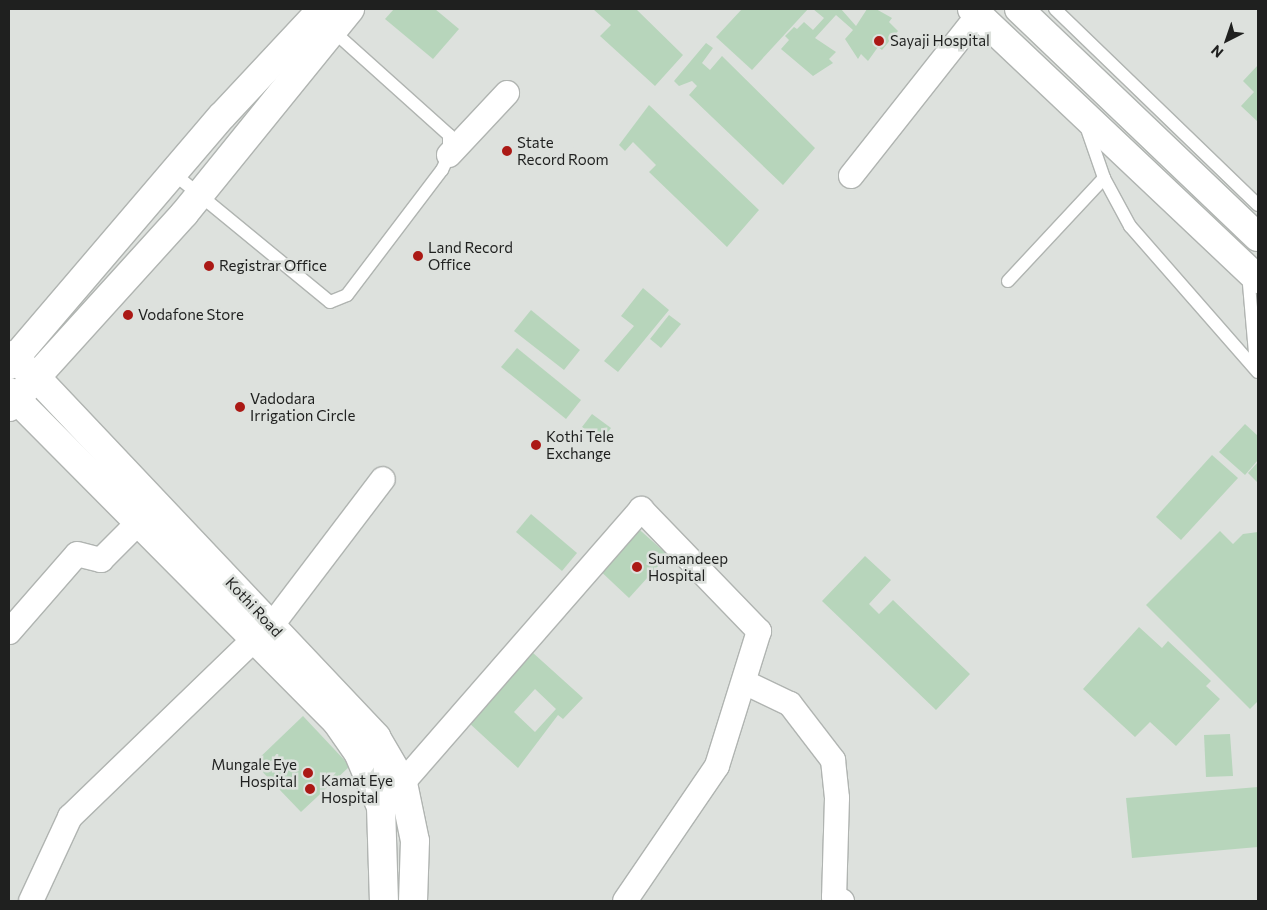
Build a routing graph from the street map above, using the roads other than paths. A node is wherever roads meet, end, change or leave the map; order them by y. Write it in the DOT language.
graph roads {
  1 [pos="350,9"];
  2 [pos="1020,9"];
  3 [pos="1055,9"];
  4 [pos="975,12"];
  5 [pos="327,19"];
  6 [pos="507,93"];
  7 [pos="1081,112"];
  8 [pos="449,155"];
  9 [pos="173,173"];
  10 [pos="851,176"];
  11 [pos="1104,178"];
  12 [pos="197,194"];
  13 [pos="1258,205"];
  14 [pos="1258,237"];
  15 [pos="1253,274"];
  16 [pos="1008,281"];
  17 [pos="10,359"];
  18 [pos="1257,370"];
  19 [pos="36,376"];
  20 [pos="11,398"];
  21 [pos="383,479"];
  22 [pos="140,521"];
  23 [pos="9,632"];
  24 [pos="262,633"];
  25 [pos="744,682"];
  26 [pos="403,783"];
  27 [pos="381,807"];
  28 [pos="31,901"];
  29 [pos="384,901"];
  30 [pos="413,901"];
  31 [pos="625,901"];
  32 [pos="842,901"];
  1 -- 5 [label="main road"];
  2 -- 14 [label="main road"];
  3 -- 13 [label="lane"];
  4 -- 7 [label="main road"];
  4 -- 10 [label="street"];
  5 -- 8 [label="lane"];
  5 -- 9 [label="main road"];
  5 -- 12 [label="main road"];
  6 -- 8 [label="street"];
  7 -- 11 [label="lane"];
  7 -- 15 [label="main road"];
  8 -- 12 [label="lane"];
  9 -- 12 [label="lane"];
  9 -- 17 [label="main road"];
  11 -- 16 [label="lane"];
  11 -- 18 [label="lane"];
  12 -- 19 [label="main road"];
  15 -- 18 [label="lane"];
  17 -- 19 [label="main road, Kothi Road"];
  19 -- 20 [label="main road"];
  19 -- 24 [label="main road, Kothi Road"];
  20 -- 22 [label="main road, Kothi Road"];
  21 -- 24 [label="street"];
  22 -- 23 [label="street"];
  22 -- 24 [label="main road, Kothi Road"];
  24 -- 26 [label="main road, Kothi Road"];
  24 -- 27 [label="main road, Kothi Road"];
  24 -- 28 [label="street"];
  25 -- 26 [label="street"];
  25 -- 31 [label="street"];
  25 -- 32 [label="street"];
  26 -- 27 [label="street"];
  26 -- 30 [label="main road, Kothi Road"];
  27 -- 29 [label="main road, Kothi Road"];
}
